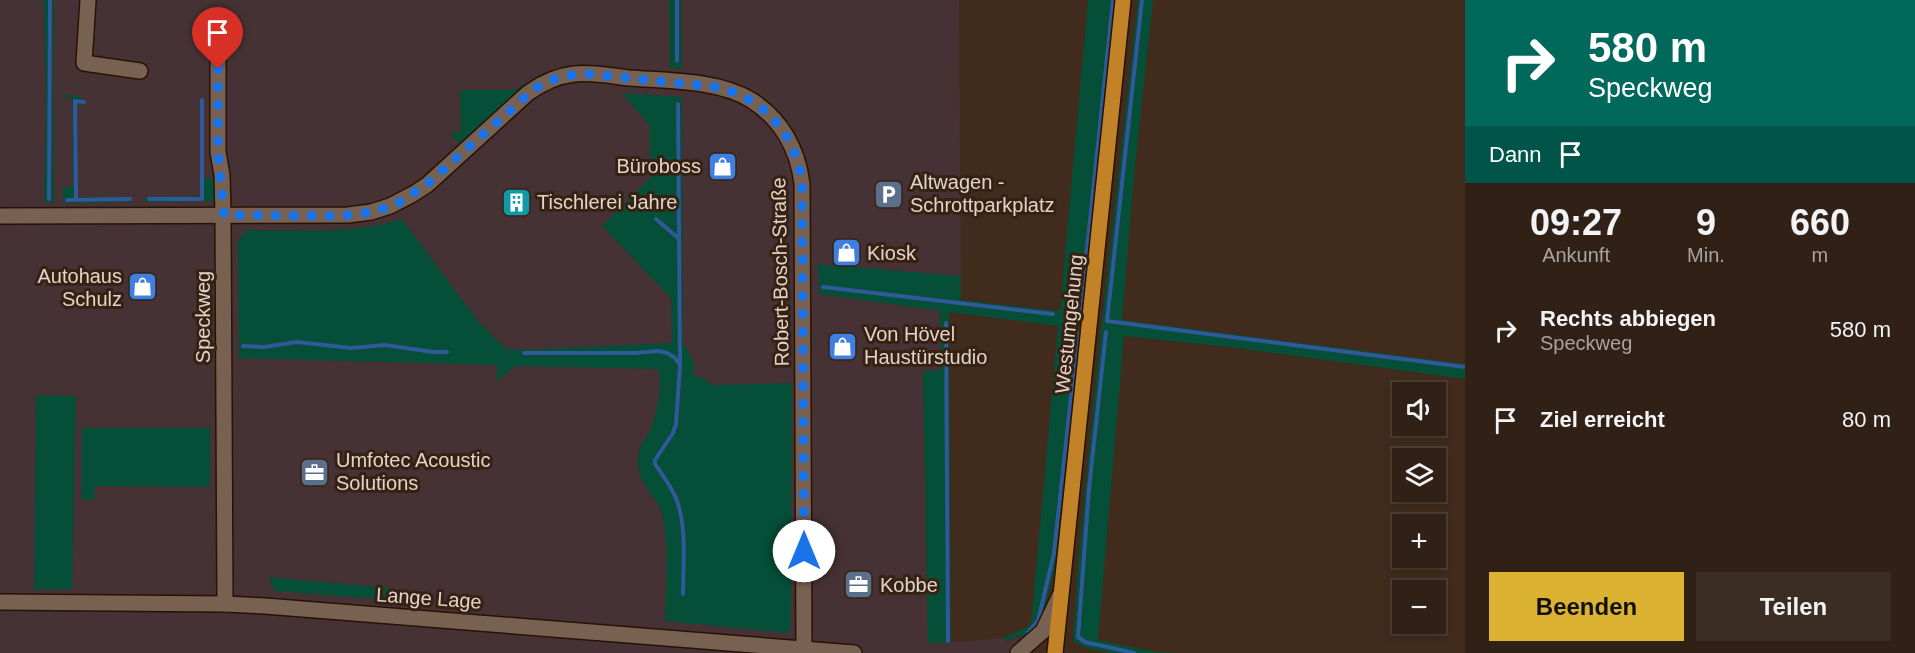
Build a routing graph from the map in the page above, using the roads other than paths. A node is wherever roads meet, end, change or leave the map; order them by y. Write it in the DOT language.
graph roads {
  1 [pos="88,0"];
  2 [pos="1123,0"];
  3 [pos="218,30"];
  4 [pos="140,70"];
  5 [pos="224,215"];
  6 [pos="0,216"];
  7 [pos="1062,592"];
  8 [pos="0,602"];
  9 [pos="225,604"];
  10 [pos="804,650"];
  11 [pos="854,653"];
  12 [pos="1018,653"];
  13 [pos="1055,653"];
  1 -- 4 [label="street"];
  2 -- 7 [label="main road, Westumgehung"];
  3 -- 5 [label="street, Speckweg"];
  5 -- 6 [label="street, Robert-Bosch-Straße"];
  5 -- 9 [label="street, Speckweg"];
  5 -- 10 [label="street, Robert-Bosch-Straße"];
  7 -- 12 [label="street"];
  7 -- 13 [label="main road, Westumgehung"];
  8 -- 9 [label="street, Lange Lage"];
  9 -- 10 [label="street, Lange Lage"];
  10 -- 11 [label="street, Lange Lage"];
}
